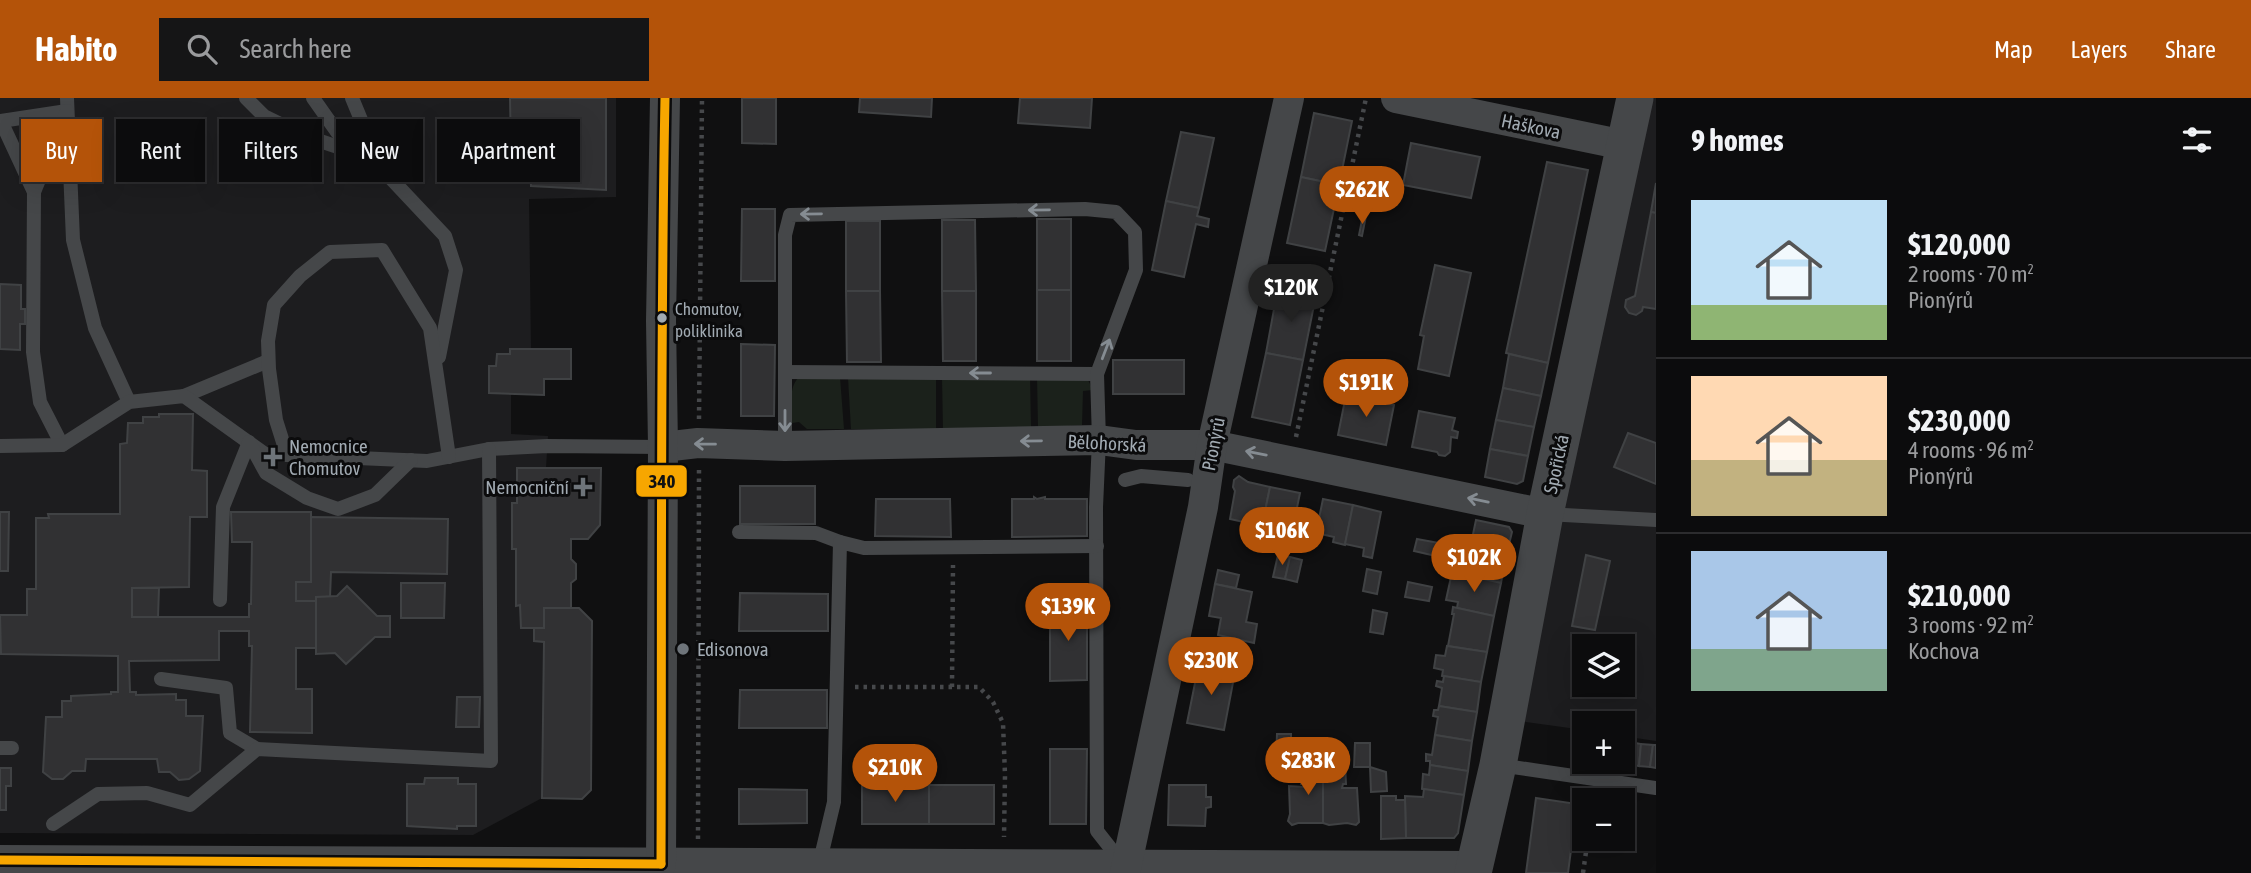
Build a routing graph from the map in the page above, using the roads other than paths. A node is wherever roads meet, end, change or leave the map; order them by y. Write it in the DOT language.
graph roads {
  1 [pos="313,98"];
  2 [pos="352,98"];
  3 [pos="664,98"];
  4 [pos="1289,98"];
  5 [pos="1396,98"];
  6 [pos="1635,98"];
  7 [pos="252,100"];
  8 [pos="67,104"];
  9 [pos="361,119"];
  10 [pos="0,121"];
  11 [pos="336,131"];
  12 [pos="1624,145"];
  13 [pos="336,146"];
  14 [pos="394,182"];
  15 [pos="34,192"];
  16 [pos="268,361"];
  17 [pos="436,369"];
  18 [pos="785,372"];
  19 [pos="1097,374"];
  20 [pos="184,396"];
  21 [pos="129,402"];
  22 [pos="1099,440"];
  23 [pos="249,442"];
  24 [pos="62,445"];
  25 [pos="1212,445"];
  26 [pos="0,446"];
  27 [pos="785,446"];
  28 [pos="663,447"];
  29 [pos="489,449"];
  30 [pos="287,455"];
  31 [pos="449,457"];
  32 [pos="411,460"];
  33 [pos="1141,461"];
  34 [pos="1125,480"];
  35 [pos="1188,480"];
  36 [pos="1545,514"];
  37 [pos="1656,520"];
  38 [pos="739,532"];
  39 [pos="840,542"];
  40 [pos="1097,546"];
  41 [pos="220,600"];
  42 [pos="161,679"];
  43 [pos="257,749"];
  44 [pos="1498,765"];
  45 [pos="1656,788"];
  46 [pos="54,824"];
  47 [pos="0,860"];
  48 [pos="661,864"];
  49 [pos="819,865"];
  50 [pos="411,868"];
  51 [pos="963,869"];
  52 [pos="1125,869"];
  53 [pos="1474,869"];
  1 -- 11 [label="lane"];
  2 -- 9 [label="lane"];
  3 -- 28 [label="street"];
  4 -- 25 [label="street, Pionýrů"];
  5 -- 12 [label="street, Haškova"];
  6 -- 12 [label="street, Spořická"];
  7 -- 13 [label="lane"];
  8 -- 10 [label="lane"];
  8 -- 15 [label="lane"];
  8 -- 21 [label="lane"];
  10 -- 15 [label="lane"];
  12 -- 36 [label="street, Spořická"];
  14 -- 17 [label="lane"];
  15 -- 24 [label="lane"];
  16 -- 17 [label="lane"];
  16 -- 20 [label="lane"];
  16 -- 30 [label="lane"];
  17 -- 31 [label="lane"];
  19 -- 18 [label="lane, one-way"];
  19 -- 18 [label="lane, one-way"];
  18 -- 27 [label="lane, one-way"];
  19 -- 22 [label="lane"];
  20 -- 21 [label="lane"];
  20 -- 23 [label="lane"];
  21 -- 24 [label="lane"];
  22 -- 27 [label="street, Bělohorská, one-way"];
  22 -- 33 [label="street, Bělohorská"];
  22 -- 40 [label="lane"];
  23 -- 30 [label="lane"];
  23 -- 32 [label="lane"];
  23 -- 41 [label="lane"];
  24 -- 26 [label="lane"];
  25 -- 33 [label="street, Bělohorská"];
  36 -- 25 [label="street, Bělohorská, one-way"];
  25 -- 52 [label="street, Pionýrů"];
  27 -- 28 [label="street, Bělohorská, one-way"];
  28 -- 29 [label="lane"];
  28 -- 48 [label="street"];
  29 -- 31 [label="lane"];
  29 -- 43 [label="lane"];
  30 -- 32 [label="lane"];
  31 -- 32 [label="lane"];
  33 -- 34 [label="lane"];
  33 -- 35 [label="lane"];
  36 -- 37 [label="lane"];
  36 -- 44 [label="street, Spořická"];
  38 -- 39 [label="lane"];
  39 -- 40 [label="lane"];
  39 -- 49 [label="lane"];
  40 -- 52 [label="lane"];
  42 -- 43 [label="lane"];
  43 -- 46 [label="lane"];
  44 -- 45 [label="lane"];
  44 -- 53 [label="street, Spořická"];
  47 -- 50 [label="street"];
  48 -- 49 [label="street"];
  48 -- 50 [label="street"];
  49 -- 51 [label="street"];
  51 -- 52 [label="street"];
  52 -- 53 [label="street"];
}
